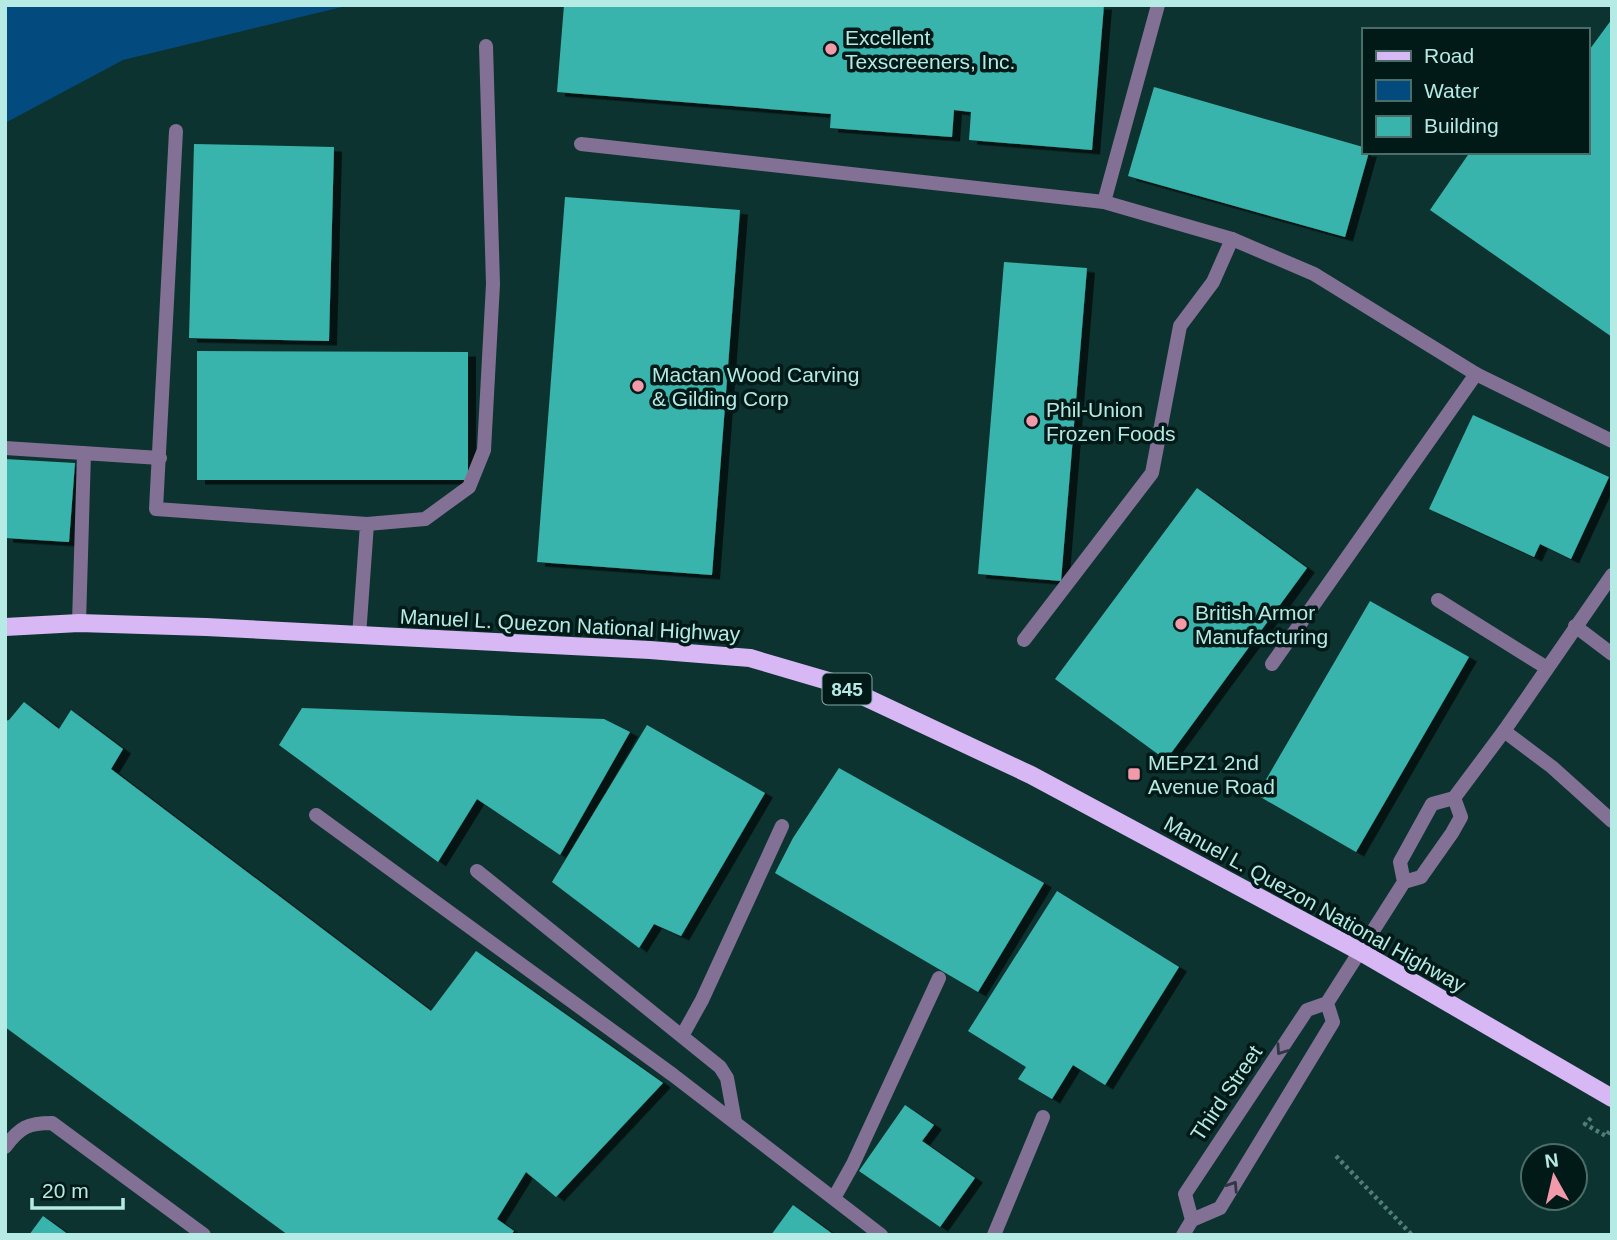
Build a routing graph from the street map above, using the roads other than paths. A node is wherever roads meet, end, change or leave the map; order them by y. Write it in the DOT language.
graph roads {
  1 [pos="1158,5"];
  2 [pos="486,46"];
  3 [pos="176,131"];
  4 [pos="581,144"];
  5 [pos="1104,202"];
  6 [pos="1232,239"];
  7 [pos="1476,374"];
  8 [pos="1612,441"];
  9 [pos="5,448"];
  10 [pos="84,453"];
  11 [pos="160,458"];
  12 [pos="367,524"];
  13 [pos="1612,575"];
  14 [pos="1438,600"];
  15 [pos="79,623"];
  16 [pos="1575,626"];
  17 [pos="5,627"];
  18 [pos="359,636"];
  19 [pos="1024,640"];
  20 [pos="1612,654"];
  21 [pos="1272,664"];
  22 [pos="1547,668"];
  23 [pos="1504,731"];
  24 [pos="1454,797"];
  25 [pos="316,815"];
  26 [pos="1612,821"];
  27 [pos="782,826"];
  28 [pos="477,871"];
  29 [pos="1404,882"];
  30 [pos="1359,951"];
  31 [pos="939,978"];
  32 [pos="1327,1003"];
  33 [pos="682,1036"];
  34 [pos="1612,1098"];
  35 [pos="1043,1117"];
  36 [pos="735,1122"];
  37 [pos="5,1147"];
  38 [pos="834,1198"];
  39 [pos="1192,1220"];
  40 [pos="204,1235"];
  41 [pos="881,1235"];
  42 [pos="994,1235"];
  43 [pos="1183,1235"];
  1 -- 5 [label="street"];
  2 -- 12 [label="street"];
  3 -- 11 [label="street"];
  4 -- 5 [label="street"];
  5 -- 6 [label="street"];
  6 -- 7 [label="street"];
  6 -- 19 [label="street"];
  7 -- 8 [label="street"];
  7 -- 21 [label="street"];
  9 -- 10 [label="street"];
  10 -- 11 [label="street"];
  10 -- 15 [label="street"];
  11 -- 12 [label="street"];
  12 -- 18 [label="street"];
  13 -- 16 [label="street"];
  14 -- 22 [label="street"];
  15 -- 17 [label="main road, Manuel L. Quezon National Highway / 845"];
  15 -- 18 [label="main road, Manuel L. Quezon National Highway / 845"];
  16 -- 20 [label="street"];
  16 -- 22 [label="street"];
  18 -- 30 [label="main road, Manuel L. Quezon National Highway / 845"];
  22 -- 23 [label="street"];
  23 -- 24 [label="street"];
  23 -- 26 [label="street"];
  24 -- 29 [label="street"];
  24 -- 29 [label="street"];
  25 -- 36 [label="street"];
  27 -- 33 [label="street"];
  28 -- 33 [label="street"];
  29 -- 30 [label="street"];
  30 -- 32 [label="street, Third Street"];
  30 -- 34 [label="main road, Manuel L. Quezon National Highway / 845"];
  31 -- 38 [label="street"];
  39 -- 32 [label="street, Third Street, one-way"];
  32 -- 39 [label="street, Third Street, one-way"];
  33 -- 36 [label="street"];
  35 -- 42 [label="street"];
  36 -- 38 [label="street"];
  37 -- 40 [label="street"];
  38 -- 41 [label="street"];
  39 -- 43 [label="street"];
}
